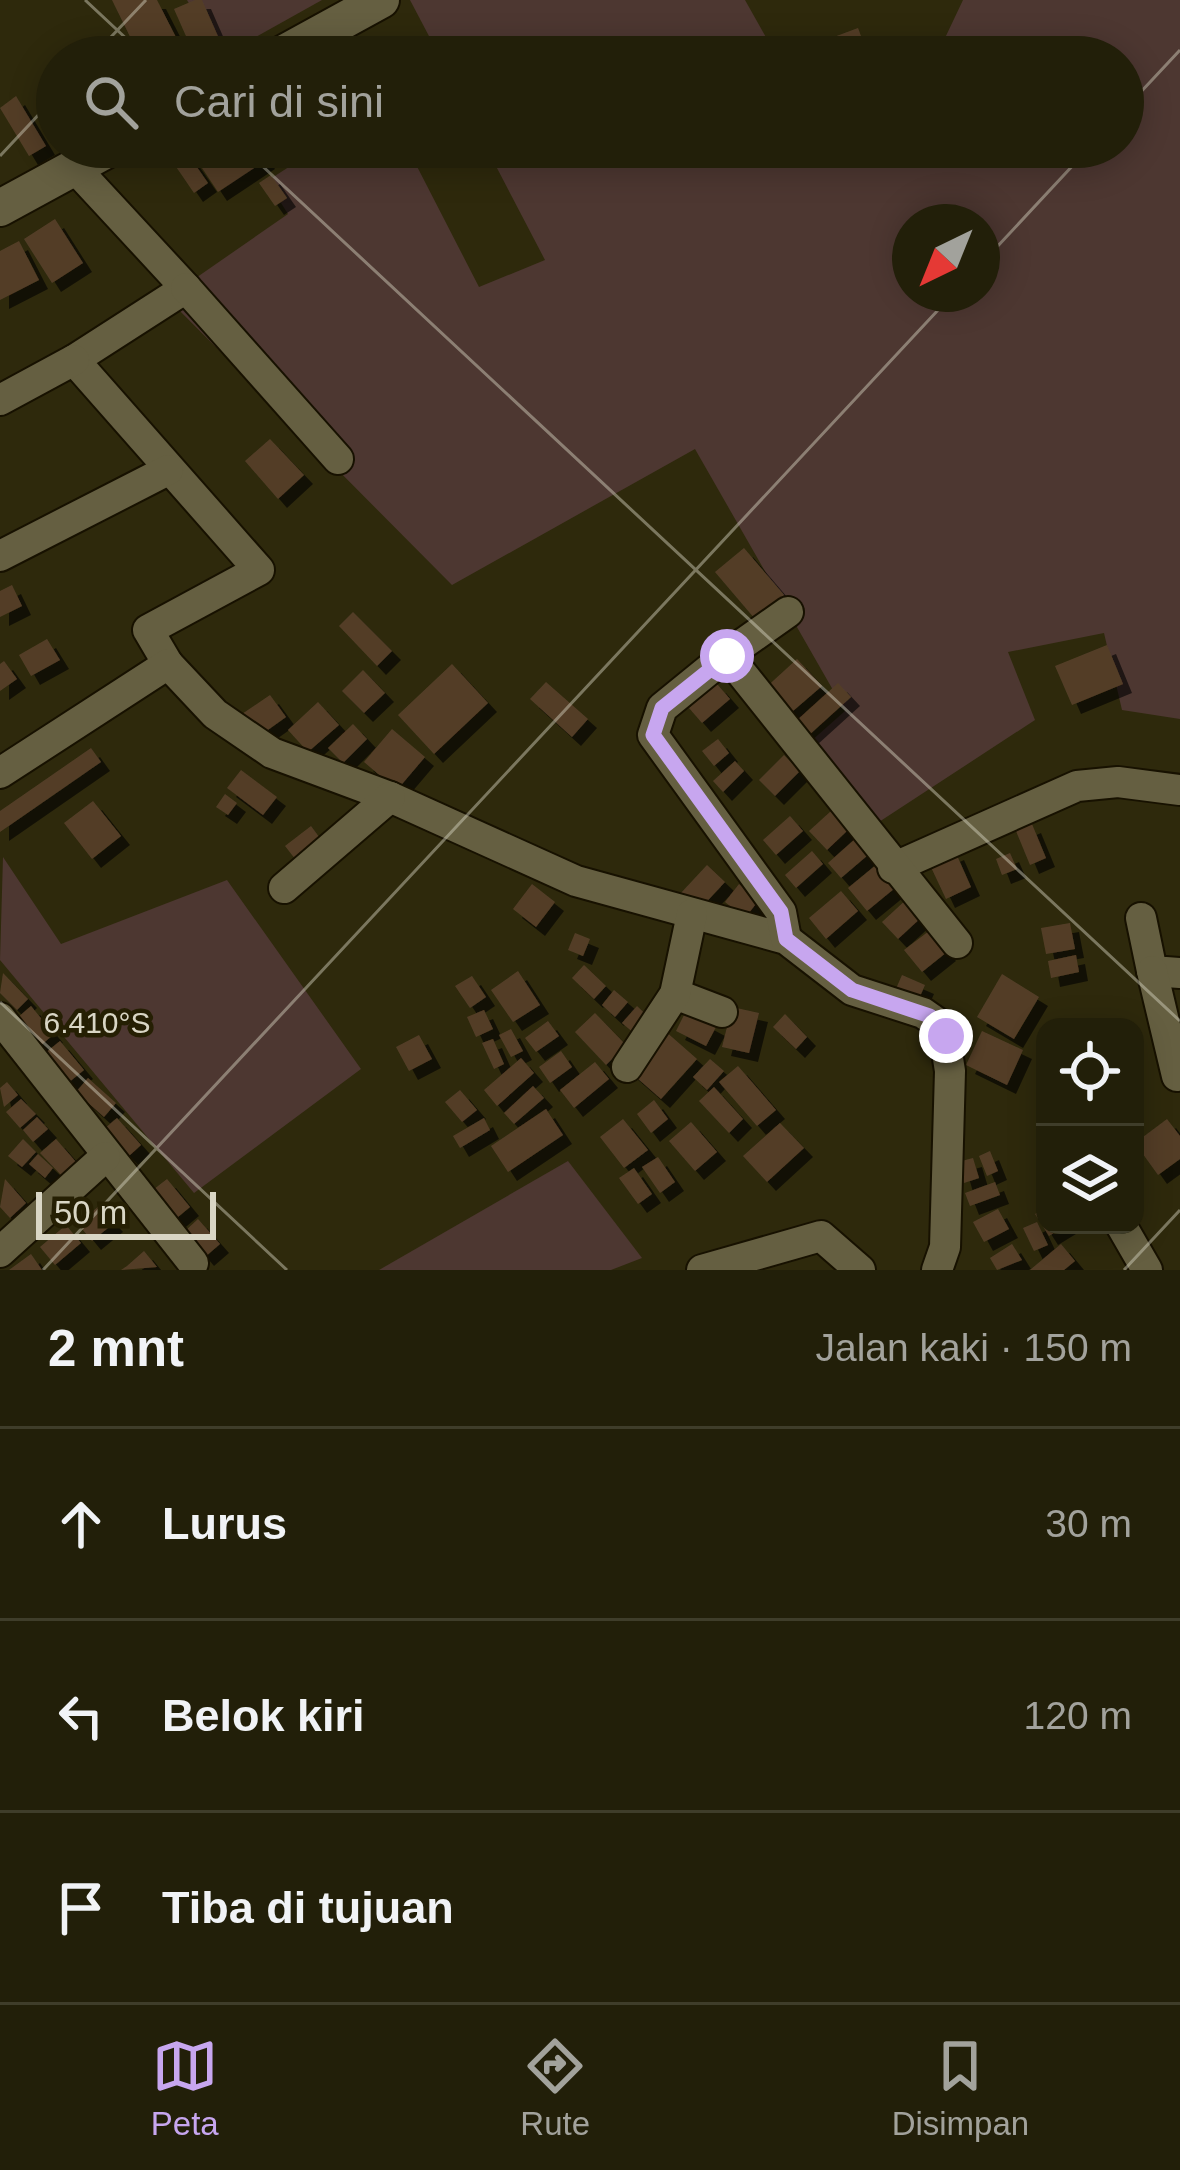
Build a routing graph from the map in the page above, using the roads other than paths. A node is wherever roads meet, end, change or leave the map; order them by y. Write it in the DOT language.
graph roads {
  1 [pos="381,0"];
  2 [pos="315,36"];
  3 [pos="72,168"];
  4 [pos="75,168"];
  5 [pos="0,208"];
  6 [pos="186,288"];
  7 [pos="74,360"];
  8 [pos="0,400"];
  9 [pos="338,459"];
  10 [pos="168,470"];
  11 [pos="0,556"];
  12 [pos="788,612"];
  13 [pos="727,656"];
  14 [pos="168,664"];
  15 [pos="0,773"];
  16 [pos="1180,790"];
  17 [pos="390,797"];
  18 [pos="893,868"];
  19 [pos="284,888"];
  20 [pos="692,914"];
  21 [pos="1142,918"];
  22 [pos="786,939"];
  23 [pos="957,943"];
  24 [pos="1166,972"];
  25 [pos="675,994"];
  26 [pos="722,1012"];
  27 [pos="0,1018"];
  28 [pos="627,1067"];
  29 [pos="1177,1076"];
  30 [pos="105,1157"];
  31 [pos="1125,1234"];
  32 [pos="4,1241"];
  33 [pos="948,1262"];
  34 [pos="192,1268"];
  35 [pos="716,1268"];
  36 [pos="860,1270"];
  37 [pos="1147,1270"];
  1 -- 2 [label="street"];
  3 -- 5 [label="street"];
  4 -- 6 [label="street"];
  6 -- 7 [label="street"];
  6 -- 9 [label="street"];
  7 -- 8 [label="street"];
  7 -- 10 [label="street"];
  10 -- 11 [label="street"];
  10 -- 14 [label="street"];
  12 -- 13 [label="street"];
  13 -- 18 [label="street"];
  13 -- 22 [label="street"];
  14 -- 15 [label="street"];
  14 -- 17 [label="street"];
  16 -- 18 [label="street"];
  17 -- 19 [label="street"];
  17 -- 20 [label="street"];
  18 -- 23 [label="street"];
  20 -- 22 [label="street"];
  20 -- 25 [label="street"];
  21 -- 24 [label="street"];
  22 -- 33 [label="street"];
  24 -- 29 [label="street"];
  25 -- 26 [label="street"];
  25 -- 28 [label="street"];
  27 -- 30 [label="street"];
  30 -- 32 [label="street"];
  30 -- 34 [label="street"];
  31 -- 37 [label="street"];
  35 -- 36 [label="street"];
}
